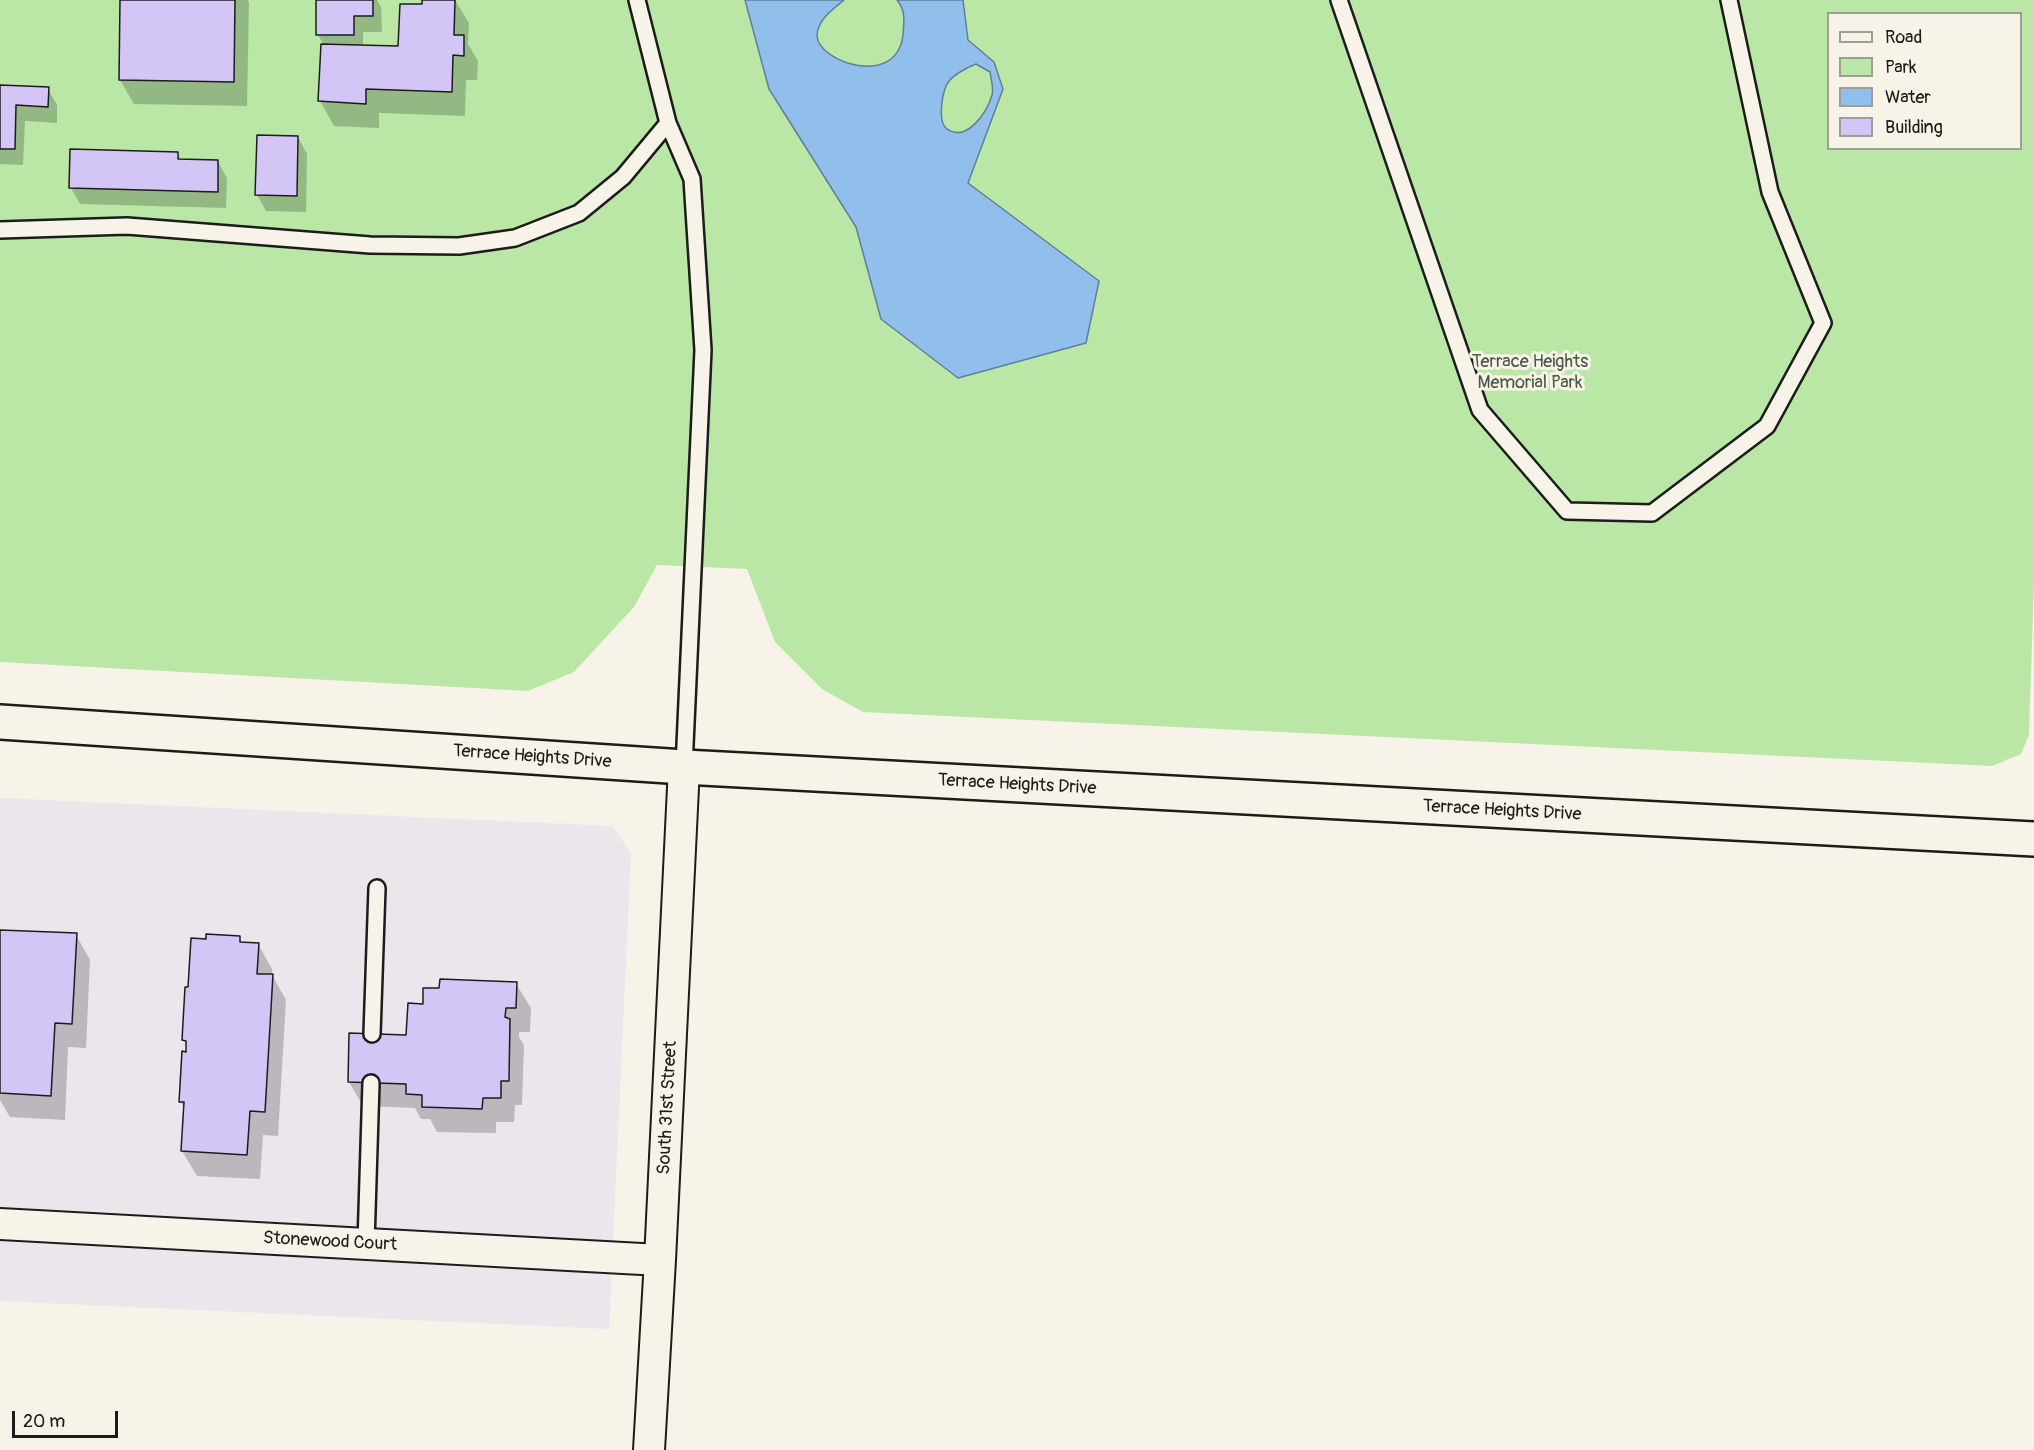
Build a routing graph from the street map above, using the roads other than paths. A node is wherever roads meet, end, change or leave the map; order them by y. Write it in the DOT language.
graph roads {
  1 [pos="637,0"];
  2 [pos="1339,0"];
  3 [pos="1729,0"];
  4 [pos="668,123"];
  5 [pos="0,230"];
  6 [pos="0,722"];
  7 [pos="684,767"];
  8 [pos="2034,839"];
  9 [pos="377,888"];
  10 [pos="372,1034"];
  11 [pos="371,1083"];
  12 [pos="0,1224"];
  13 [pos="366,1243"];
  14 [pos="660,1260"];
  15 [pos="648,1450"];
  1 -- 4 [label="lane"];
  2 -- 3 [label="lane"];
  4 -- 5 [label="lane"];
  4 -- 7 [label="lane"];
  6 -- 7 [label="main road, Terrace Heights Drive"];
  7 -- 8 [label="main road, Terrace Heights Drive"];
  7 -- 14 [label="street, South 31st Street"];
  9 -- 10 [label="lane"];
  11 -- 13 [label="lane"];
  12 -- 13 [label="street, Stonewood Court"];
  13 -- 14 [label="street, Stonewood Court"];
  14 -- 15 [label="street, South 31st Street"];
}
